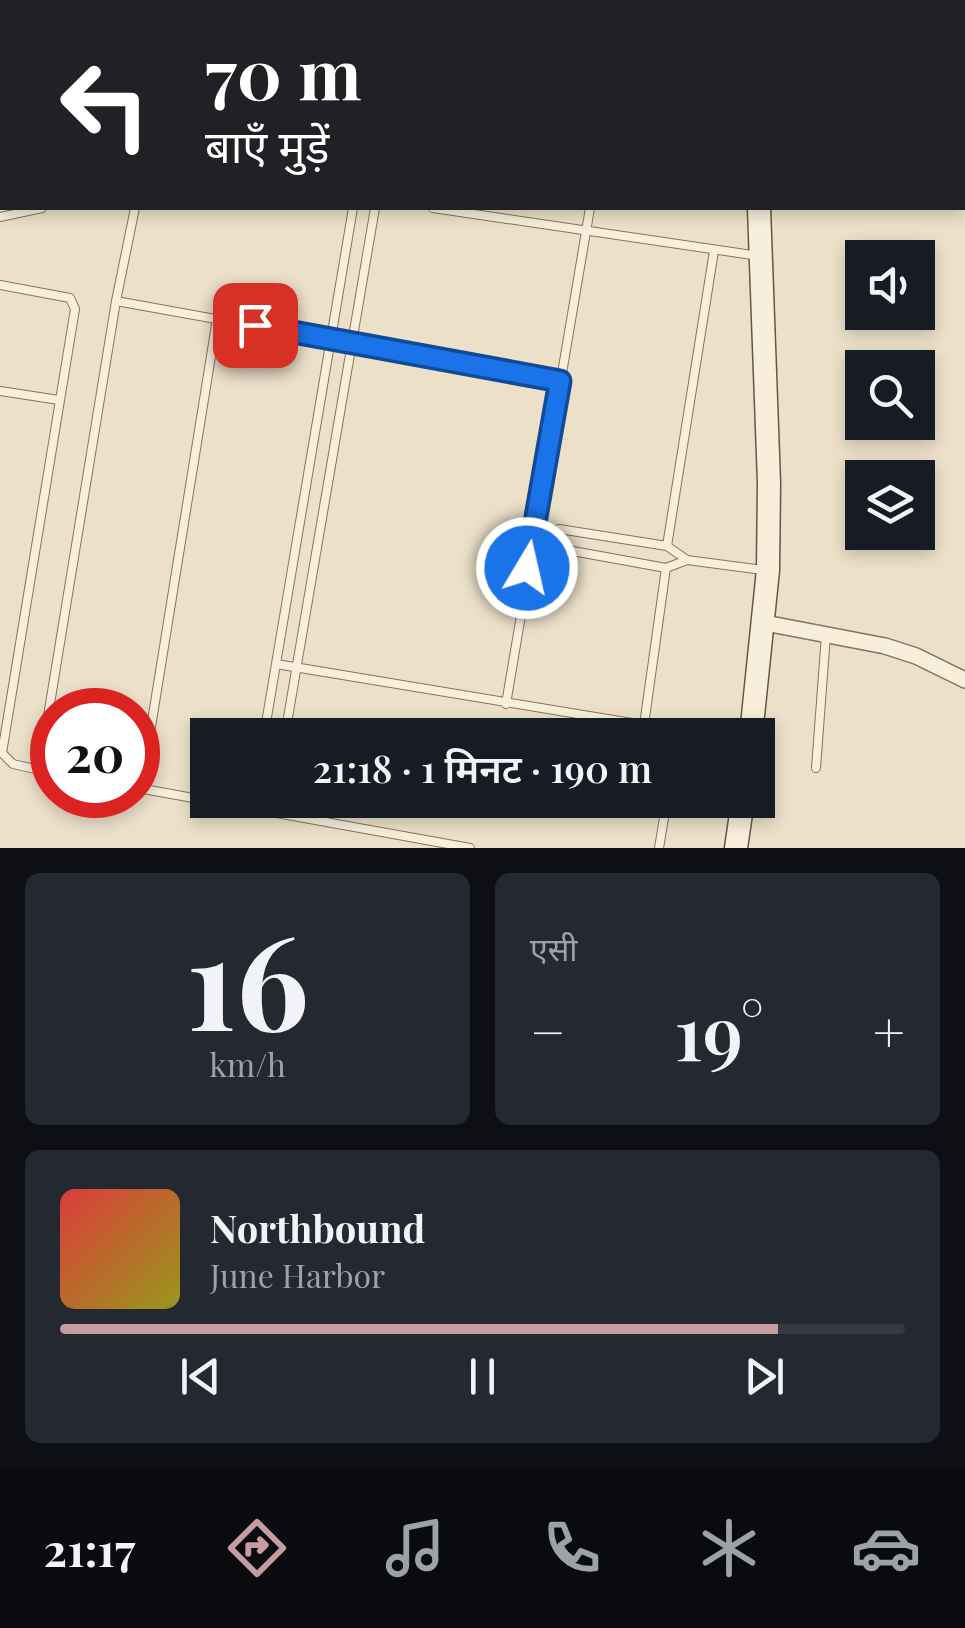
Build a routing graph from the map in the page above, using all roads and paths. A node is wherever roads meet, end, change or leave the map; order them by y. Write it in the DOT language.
graph roads {
  1 [pos="33,210"];
  2 [pos="135,210"];
  3 [pos="354,210"];
  4 [pos="375,210"];
  5 [pos="466,210"];
  6 [pos="590,210"];
  7 [pos="759,210"];
  8 [pos="0,217"];
  9 [pos="586,232"];
  10 [pos="714,251"];
  11 [pos="762,256"];
  12 [pos="0,285"];
  13 [pos="116,301"];
  14 [pos="217,318"];
  15 [pos="331,338"];
  16 [pos="353,342"];
  17 [pos="560,381"];
  18 [pos="0,390"];
  19 [pos="60,400"];
  20 [pos="303,507"];
  21 [pos="324,511"];
  22 [pos="532,534"];
  23 [pos="544,538"];
  24 [pos="667,546"];
  25 [pos="686,560"];
  26 [pos="666,568"];
  27 [pos="768,570"];
  28 [pos="765,623"];
  29 [pos="826,635"];
  30 [pos="276,664"];
  31 [pos="298,669"];
  32 [pos="0,674"];
  33 [pos="14,676"];
  34 [pos="965,680"];
  35 [pos="52,688"];
  36 [pos="156,688"];
  37 [pos="506,704"];
  38 [pos="267,718"];
  39 [pos="289,718"];
  40 [pos="594,718"];
  41 [pos="645,718"];
  42 [pos="753,718"];
  43 [pos="30,768"];
  44 [pos="816,768"];
  45 [pos="160,791"];
  46 [pos="190,795"];
  47 [pos="304,818"];
  48 [pos="664,818"];
  49 [pos="740,818"];
  50 [pos="470,848"];
  51 [pos="659,848"];
  52 [pos="736,848"];
  1 -- 8 [label="lane"];
  2 -- 13 [label="lane"];
  3 -- 15 [label="lane"];
  4 -- 16 [label="lane"];
  5 -- 9 [label="lane"];
  6 -- 9 [label="lane"];
  7 -- 11 [label="main road"];
  9 -- 10 [label="lane"];
  9 -- 17 [label="lane"];
  10 -- 11 [label="lane"];
  10 -- 24 [label="lane"];
  11 -- 27 [label="main road"];
  12 -- 19 [label="lane"];
  13 -- 14 [label="lane"];
  13 -- 35 [label="lane"];
  14 -- 15 [label="lane"];
  14 -- 36 [label="lane"];
  15 -- 16 [label="lane"];
  15 -- 20 [label="lane"];
  16 -- 17 [label="lane"];
  16 -- 21 [label="lane"];
  17 -- 22 [label="lane"];
  18 -- 19 [label="lane"];
  19 -- 33 [label="lane"];
  20 -- 21 [label="lane"];
  20 -- 30 [label="lane"];
  21 -- 31 [label="lane"];
  22 -- 23 [label="lane"];
  22 -- 37 [label="lane"];
  23 -- 24 [label="lane"];
  23 -- 26 [label="lane"];
  24 -- 25 [label="lane"];
  25 -- 26 [label="lane"];
  25 -- 27 [label="lane"];
  26 -- 41 [label="lane"];
  27 -- 28 [label="main road"];
  28 -- 29 [label="street"];
  28 -- 42 [label="main road"];
  29 -- 34 [label="street"];
  29 -- 44 [label="lane"];
  30 -- 31 [label="lane"];
  30 -- 38 [label="lane"];
  31 -- 37 [label="lane"];
  31 -- 39 [label="lane"];
  32 -- 33 [label="lane"];
  33 -- 43 [label="lane"];
  37 -- 40 [label="lane"];
  45 -- 46 [label="lane"];
  47 -- 50 [label="lane"];
  48 -- 51 [label="lane"];
  49 -- 52 [label="main road"];
}
